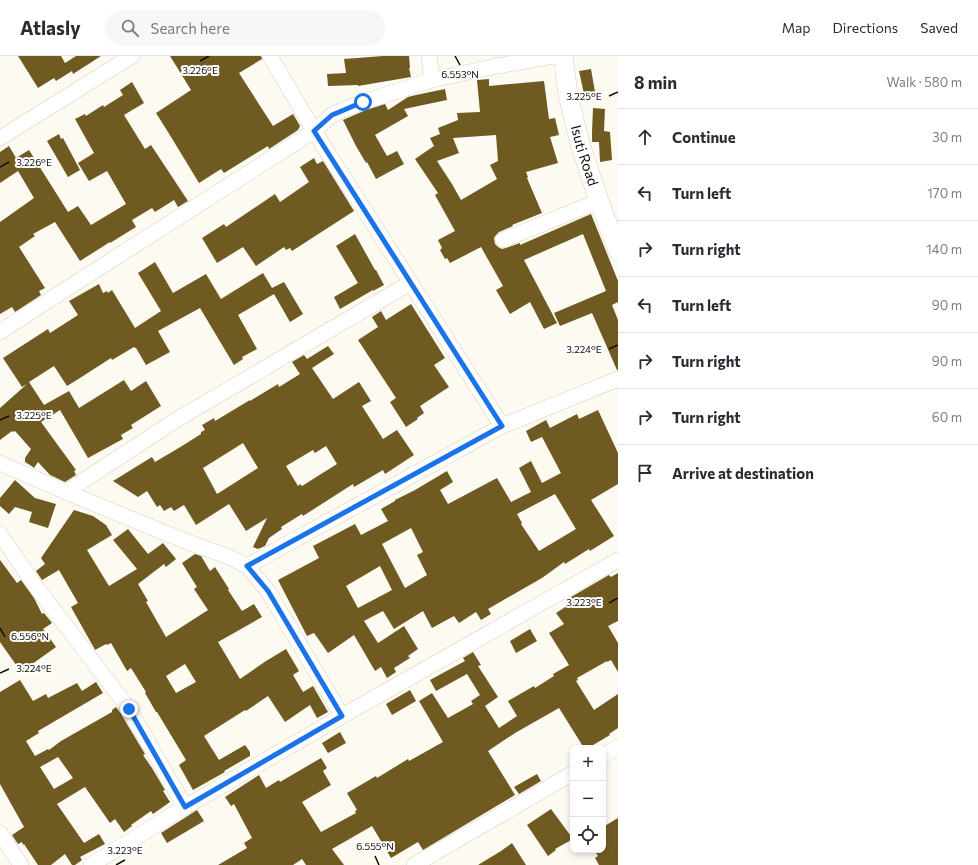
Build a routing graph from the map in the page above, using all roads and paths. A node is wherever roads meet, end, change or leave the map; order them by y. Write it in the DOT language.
graph roads {
  1 [pos="132,56"];
  2 [pos="270,56"];
  3 [pos="429,56"];
  4 [pos="554,56"];
  5 [pos="563,56"];
  6 [pos="432,80"];
  7 [pos="314,131"];
  8 [pos="0,138"];
  9 [pos="599,201"];
  10 [pos="503,240"];
  11 [pos="618,251"];
  12 [pos="410,283"];
  13 [pos="0,332"];
  14 [pos="618,378"];
  15 [pos="502,426"];
  16 [pos="0,463"];
  17 [pos="66,492"];
  18 [pos="0,534"];
  19 [pos="618,560"];
  20 [pos="247,566"];
  21 [pos="342,716"];
  22 [pos="618,747"];
  23 [pos="606,754"];
  24 [pos="570,775"];
  25 [pos="185,807"];
  26 [pos="0,833"];
  27 [pos="21,865"];
  28 [pos="91,865"];
  29 [pos="414,865"];
  1 -- 8 [label="street"];
  2 -- 7 [label="street"];
  3 -- 6 [label="street"];
  4 -- 6 [label="street"];
  5 -- 9 [label="street, Isuti Road"];
  6 -- 7 [label="street"];
  7 -- 12 [label="street"];
  7 -- 13 [label="street"];
  9 -- 10 [label="street"];
  9 -- 11 [label="street, Isuti Road"];
  12 -- 15 [label="street"];
  12 -- 17 [label="street"];
  14 -- 15 [label="street"];
  15 -- 20 [label="street"];
  16 -- 17 [label="street"];
  17 -- 20 [label="street"];
  18 -- 25 [label="street"];
  19 -- 21 [label="street"];
  20 -- 21 [label="street"];
  21 -- 25 [label="street"];
  22 -- 23 [label="street"];
  24 -- 29 [label="street"];
  25 -- 28 [label="street"];
  26 -- 27 [label="street"];
}
